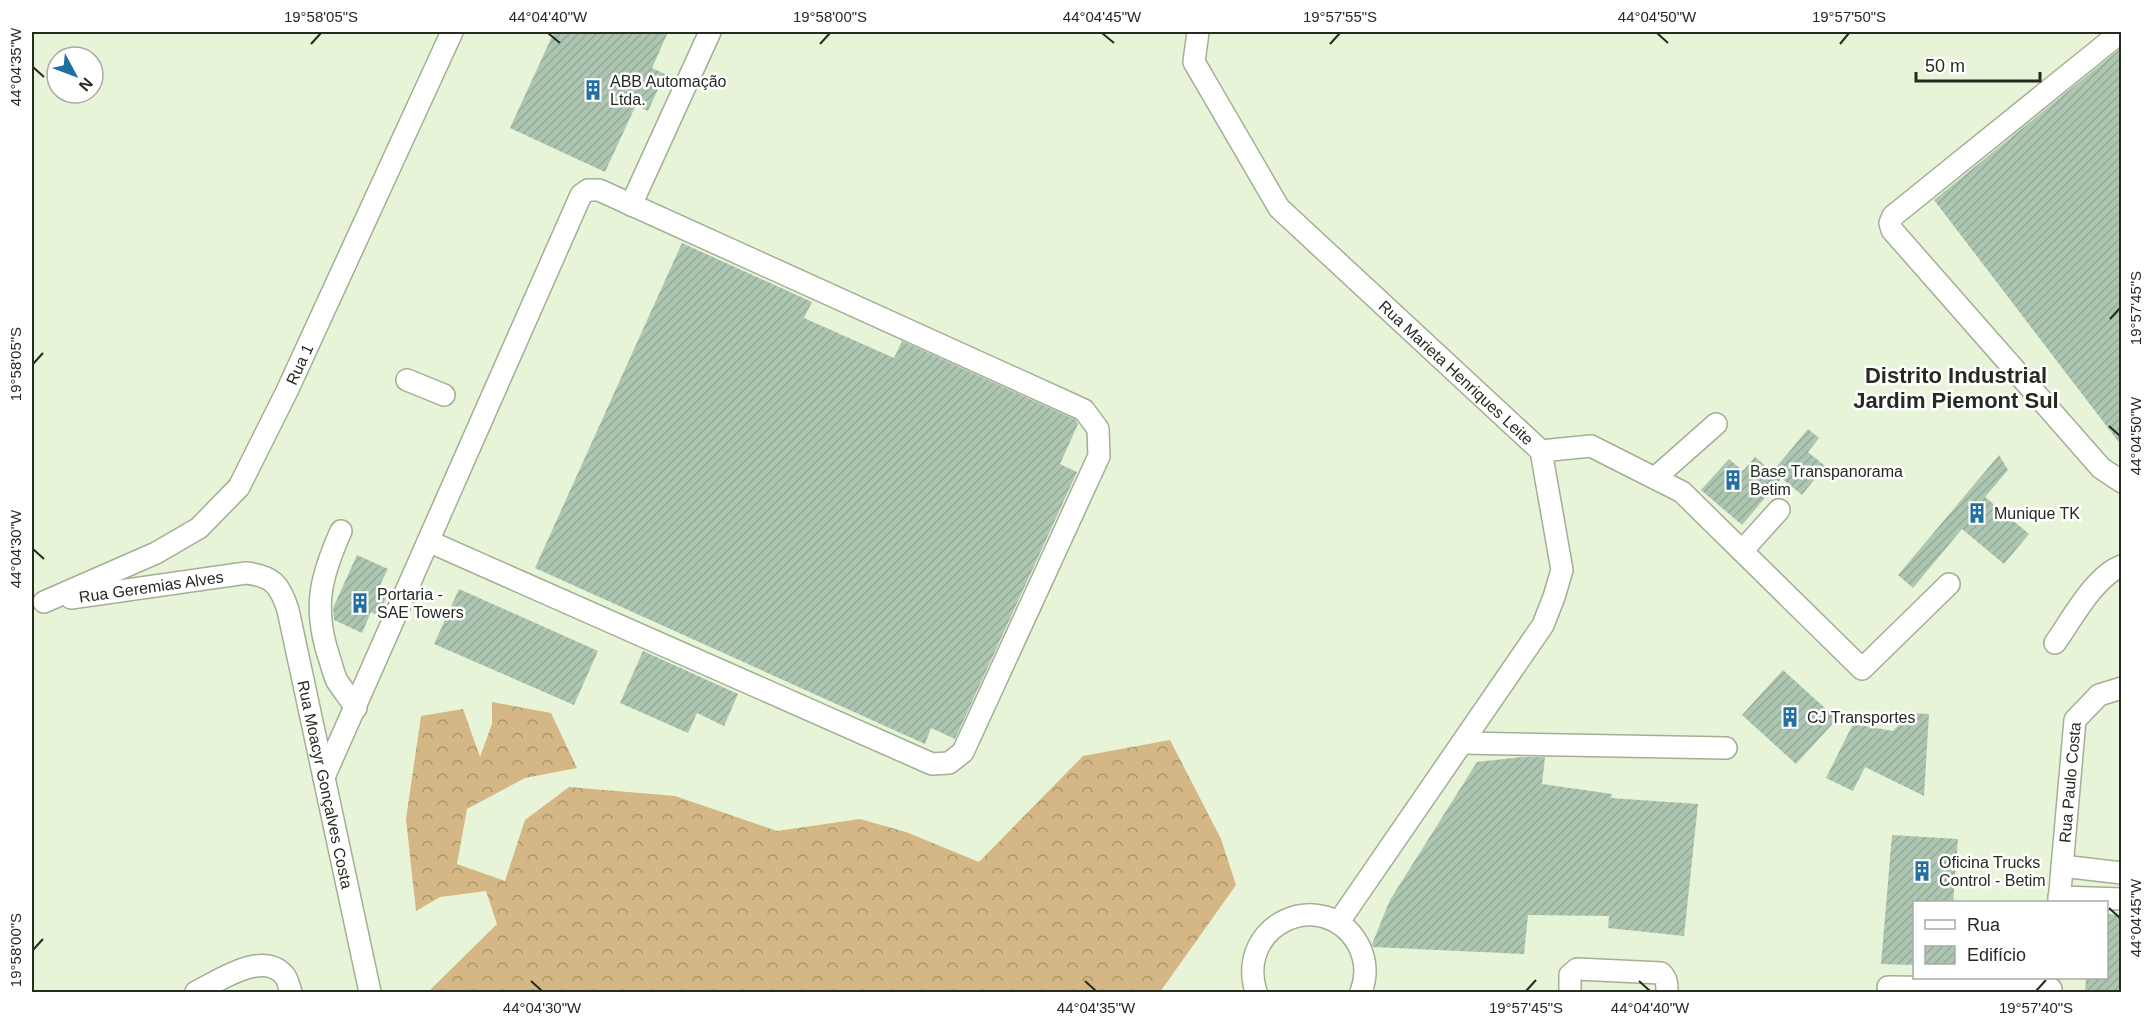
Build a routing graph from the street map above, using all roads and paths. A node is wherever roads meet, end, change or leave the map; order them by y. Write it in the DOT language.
graph roads {
  1 [pos="452,32"];
  2 [pos="710,32"];
  3 [pos="1198,32"];
  4 [pos="2121,32"];
  5 [pos="631,205"];
  6 [pos="407,380"];
  7 [pos="444,395"];
  8 [pos="1716,424"];
  9 [pos="1541,451"];
  10 [pos="1655,478"];
  11 [pos="2121,482"];
  12 [pos="1779,510"];
  13 [pos="341,531"];
  14 [pos="428,541"];
  15 [pos="1742,550"];
  16 [pos="2121,566"];
  17 [pos="270,579"];
  18 [pos="1949,584"];
  19 [pos="38,603"];
  20 [pos="2055,644"];
  21 [pos="2121,688"];
  22 [pos="356,708"];
  23 [pos="1462,743"];
  24 [pos="1726,748"];
  25 [pos="324,777"];
  26 [pos="2062,866"];
  27 [pos="2121,873"];
  28 [pos="2121,899"];
  29 [pos="2059,900"];
  30 [pos="1338,923"];
  31 [pos="274,967"];
  32 [pos="2052,986"];
  33 [pos="1888,987"];
  34 [pos="1250,989"];
  35 [pos="196,993"];
  36 [pos="276,993"];
  37 [pos="291,993"];
  38 [pos="370,993"];
  39 [pos="1361,993"];
  40 [pos="1570,993"];
  41 [pos="1667,993"];
  1 -- 19 [label="street, Rua 1"];
  2 -- 5 [label="street"];
  3 -- 9 [label="street, Rua Marieta Henriques Leite"];
  4 -- 11 [label="street"];
  5 -- 14 [label="street"];
  5 -- 14 [label="street"];
  6 -- 7 [label="street"];
  8 -- 10 [label="street"];
  9 -- 10 [label="street"];
  9 -- 23 [label="street, Rua Marieta Henriques Leite"];
  10 -- 15 [label="street"];
  12 -- 15 [label="street"];
  13 -- 22 [label="street"];
  14 -- 22 [label="street"];
  15 -- 18 [label="street"];
  16 -- 20 [label="street"];
  17 -- 19 [label="street, Rua Geremias Alves"];
  17 -- 25 [label="street, Rua Moacyr Gonçalves Costa"];
  21 -- 26 [label="street, Rua Paulo Costa"];
  22 -- 25 [label="street"];
  23 -- 24 [label="street"];
  23 -- 30 [label="street, Rua Marieta Henriques Leite"];
  25 -- 38 [label="street, Rua Moacyr Gonçalves Costa"];
  26 -- 27 [label="street"];
  26 -- 29 [label="street, Rua Paulo Costa"];
  28 -- 29 [label="street"];
  30 -- 34 [label="street"];
  30 -- 39 [label="street"];
  31 -- 35 [label="street"];
  31 -- 36 [label="street"];
  31 -- 37 [label="street"];
  32 -- 33 [label="street"];
  40 -- 41 [label="street"];
}
